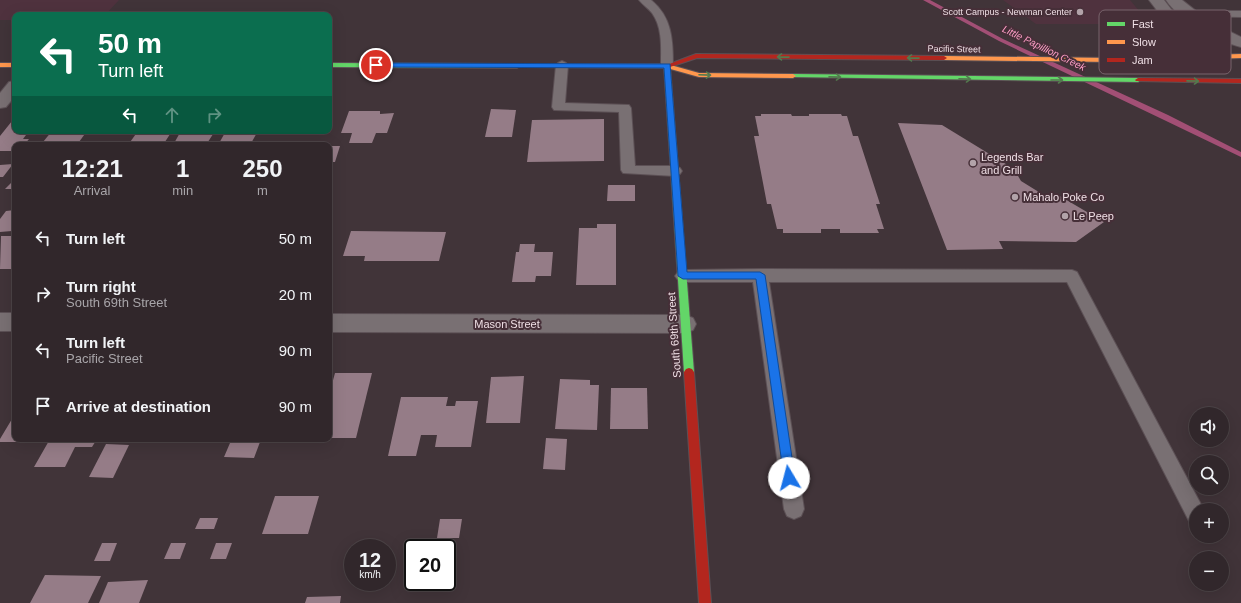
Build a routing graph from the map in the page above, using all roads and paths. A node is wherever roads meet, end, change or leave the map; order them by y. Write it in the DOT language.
graph roads {
  1 [pos="644,0"];
  2 [pos="1156,0"];
  3 [pos="1174,0"];
  4 [pos="1164,10"];
  5 [pos="1185,10"];
  6 [pos="1231,39"];
  7 [pos="1241,42"];
  8 [pos="1231,56"];
  9 [pos="1241,56"];
  10 [pos="1099,60"];
  11 [pos="0,64"];
  12 [pos="12,65"];
  13 [pos="332,65"];
  14 [pos="562,65"];
  15 [pos="667,66"];
  16 [pos="1241,81"];
  17 [pos="12,89"];
  18 [pos="0,103"];
  19 [pos="675,171"];
  20 [pos="760,275"];
  21 [pos="683,276"];
  22 [pos="0,322"];
  23 [pos="12,322"];
  24 [pos="332,323"];
  25 [pos="685,324"];
  26 [pos="1190,503"];
  27 [pos="794,509"];
  28 [pos="705,603"];
  1 -- 15 [label="lane"];
  2 -- 4 [label="street"];
  3 -- 5 [label="street"];
  6 -- 7 [label="street"];
  8 -- 9 [label="main road, Pacific Street"];
  10 -- 15 [label="main road, Pacific Street, one-way"];
  11 -- 12 [label="main road"];
  13 -- 14 [label="main road, Pacific Street"];
  14 -- 15 [label="main road, Pacific Street"];
  14 -- 19 [label="lane"];
  15 -- 16 [label="main road, Pacific Street, one-way"];
  15 -- 19 [label="main road, South 69th Street"];
  17 -- 18 [label="street"];
  19 -- 21 [label="main road, South 69th Street"];
  20 -- 21 [label="lane"];
  20 -- 26 [label="lane"];
  20 -- 27 [label="lane"];
  21 -- 25 [label="main road, South 69th Street"];
  22 -- 23 [label="street"];
  24 -- 25 [label="street, Mason Street"];
  25 -- 28 [label="main road, South 69th Street"];
}
